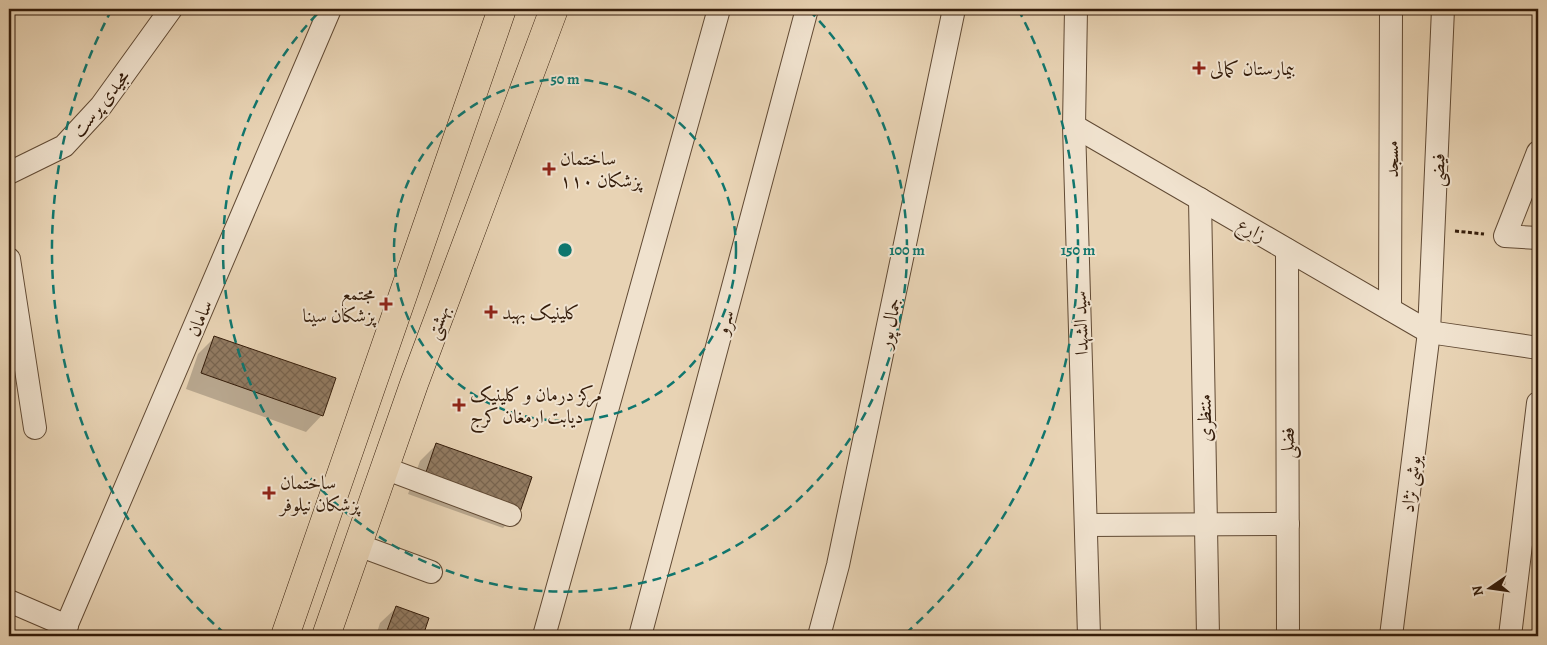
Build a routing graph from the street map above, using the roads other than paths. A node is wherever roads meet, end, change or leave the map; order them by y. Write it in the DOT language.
graph roads {
  1 [pos="171,9"];
  2 [pos="330,9"];
  3 [pos="502,9"];
  4 [pos="554,9"];
  5 [pos="719,9"];
  6 [pos="807,9"];
  7 [pos="954,9"];
  8 [pos="1076,9"];
  9 [pos="1391,9"];
  10 [pos="1444,9"];
  11 [pos="1074,126"];
  12 [pos="1538,152"];
  13 [pos="9,173"];
  14 [pos="1200,199"];
  15 [pos="1538,238"];
  16 [pos="1287,250"];
  17 [pos="9,259"];
  18 [pos="1390,309"];
  19 [pos="1430,332"];
  20 [pos="1538,348"];
  21 [pos="1538,403"];
  22 [pos="35,428"];
  23 [pos="384,468"];
  24 [pos="510,515"];
  25 [pos="1206,524"];
  26 [pos="1288,524"];
  27 [pos="1086,525"];
  28 [pos="358,545"];
  29 [pos="431,572"];
  30 [pos="9,601"];
  31 [pos="65,631"];
  32 [pos="285,636"];
  33 [pos="326,636"];
  34 [pos="544,636"];
  35 [pos="640,636"];
  36 [pos="819,636"];
  37 [pos="1089,636"];
  38 [pos="1208,636"];
  39 [pos="1288,636"];
  40 [pos="1391,636"];
  41 [pos="1510,636"];
  1 -- 13 [label="street, مجیدی پرست"];
  2 -- 31 [label="street, سامان"];
  3 -- 32 [label="main road"];
  4 -- 23 [label="main road, بهشتى"];
  5 -- 34 [label="street"];
  6 -- 35 [label="street, سرو"];
  7 -- 36 [label="street, جمال پور"];
  8 -- 11 [label="street, سید الشهدا"];
  9 -- 18 [label="street, مسجد"];
  10 -- 19 [label="street, فیضی"];
  11 -- 14 [label="street, زارع"];
  11 -- 27 [label="street, سید الشهدا"];
  12 -- 15 [label="street"];
  14 -- 16 [label="street, زارع"];
  14 -- 25 [label="street, منتظری"];
  16 -- 18 [label="street, زارع"];
  16 -- 26 [label="street, فضلی"];
  17 -- 22 [label="street"];
  18 -- 19 [label="street, زارع"];
  19 -- 20 [label="street"];
  19 -- 40 [label="street, یوشی نژاد"];
  21 -- 41 [label="street"];
  23 -- 24 [label="street"];
  23 -- 28 [label="main road, بهشتى"];
  25 -- 26 [label="street"];
  25 -- 27 [label="street"];
  25 -- 38 [label="street, منتظری"];
  26 -- 39 [label="street, فضلی"];
  27 -- 37 [label="street, سید الشهدا"];
  28 -- 29 [label="street"];
  28 -- 33 [label="main road, بهشتى"];
  30 -- 31 [label="street"];
}
